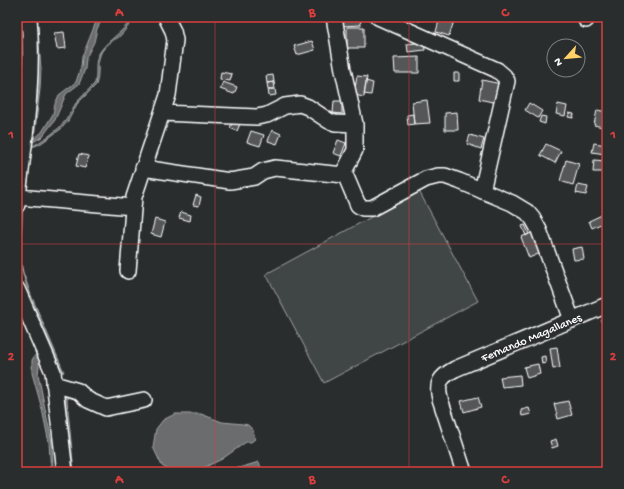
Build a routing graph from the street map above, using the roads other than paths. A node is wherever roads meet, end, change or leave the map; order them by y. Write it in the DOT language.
graph roads {
  1 [pos="29,17"];
  2 [pos="166,17"];
  3 [pos="334,17"];
  4 [pos="378,17"];
  5 [pos="162,113"];
  6 [pos="355,124"];
  7 [pos="142,168"];
  8 [pos="344,175"];
  9 [pos="482,191"];
  10 [pos="17,201"];
  11 [pos="133,207"];
  12 [pos="128,271"];
  13 [pos="17,289"];
  14 [pos="603,307"];
  15 [pos="572,320"];
  16 [pos="54,384"];
  17 [pos="144,400"];
  18 [pos="65,472"];
  19 [pos="464,472"];
  1 -- 10 [label="street"];
  2 -- 5 [label="street"];
  3 -- 6 [label="street"];
  4 -- 9 [label="street"];
  5 -- 6 [label="street"];
  5 -- 7 [label="street"];
  6 -- 8 [label="street"];
  7 -- 8 [label="street"];
  7 -- 11 [label="street"];
  8 -- 9 [label="street"];
  9 -- 15 [label="street"];
  10 -- 11 [label="street"];
  11 -- 12 [label="street"];
  13 -- 16 [label="street"];
  14 -- 15 [label="street, Fernando Magallanes"];
  15 -- 19 [label="street, Fernando Magallanes"];
  16 -- 17 [label="street"];
  16 -- 18 [label="street"];
}
